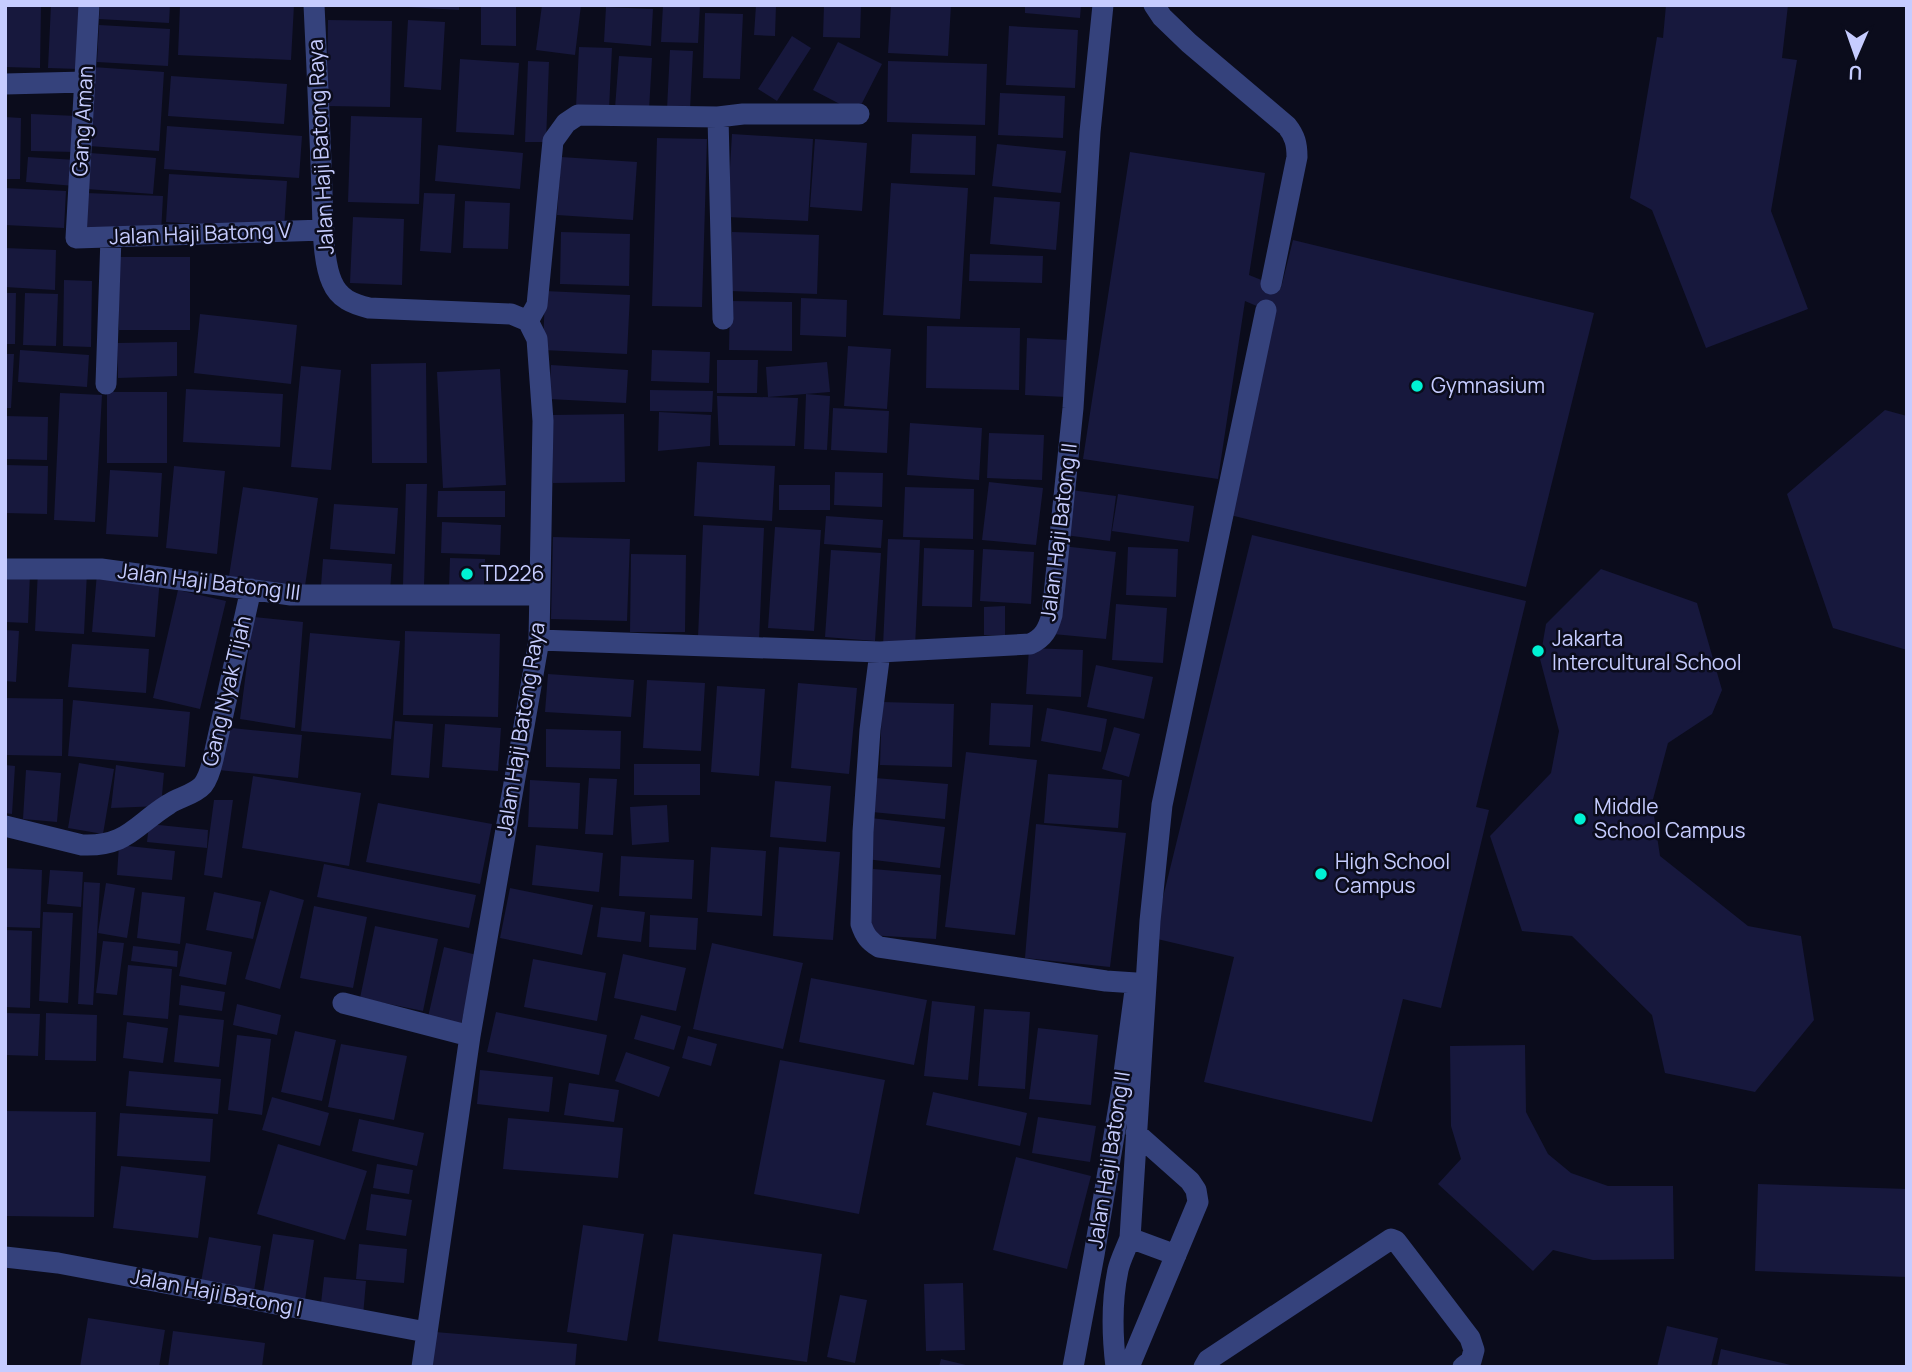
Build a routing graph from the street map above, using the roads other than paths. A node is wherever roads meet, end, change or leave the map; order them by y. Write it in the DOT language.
graph roads {
  1 [pos="89,5"];
  2 [pos="314,5"];
  3 [pos="1103,5"];
  4 [pos="1154,5"];
  5 [pos="85,82"];
  6 [pos="5,84"];
  7 [pos="859,114"];
  8 [pos="718,117"];
  9 [pos="324,230"];
  10 [pos="111,237"];
  11 [pos="76,238"];
  12 [pos="1271,284"];
  13 [pos="1266,310"];
  14 [pos="723,319"];
  15 [pos="528,321"];
  16 [pos="106,384"];
  17 [pos="5,569"];
  18 [pos="251,589"];
  19 [pos="539,595"];
  20 [pos="539,640"];
  21 [pos="880,652"];
  22 [pos="5,827"];
  23 [pos="343,1003"];
  24 [pos="470,1036"];
  25 [pos="1136,1133"];
  26 [pos="1130,1238"];
  27 [pos="1176,1255"];
  28 [pos="5,1257"];
  29 [pos="426,1332"];
  30 [pos="422,1367"];
  31 [pos="1073,1367"];
  32 [pos="1116,1367"];
  33 [pos="1129,1367"];
  34 [pos="1204,1367"];
  35 [pos="1463,1367"];
  1 -- 5 [label="street, Gang Aman"];
  2 -- 9 [label="street, Jalan Haji Batong Raya"];
  3 -- 21 [label="street, Jalan Haji Batong II"];
  4 -- 12 [label="street"];
  5 -- 6 [label="street"];
  5 -- 11 [label="street, Gang Aman"];
  7 -- 8 [label="street"];
  8 -- 14 [label="street"];
  8 -- 15 [label="street"];
  9 -- 10 [label="street, Jalan Haji Batong V"];
  9 -- 15 [label="street, Jalan Haji Batong Raya"];
  10 -- 11 [label="street, Jalan Haji Batong V"];
  10 -- 16 [label="street"];
  13 -- 25 [label="street"];
  15 -- 19 [label="street, Jalan Haji Batong Raya"];
  17 -- 18 [label="street, Jalan Haji Batong III"];
  18 -- 19 [label="street, Jalan Haji Batong III"];
  18 -- 22 [label="street, Gang Nyak Tijah"];
  19 -- 20 [label="street, Jalan Haji Batong Raya"];
  20 -- 21 [label="street, Jalan Haji Batong II"];
  20 -- 24 [label="street, Jalan Haji Batong Raya"];
  21 -- 31 [label="street, Jalan Haji Batong II"];
  23 -- 24 [label="street"];
  24 -- 29 [label="street, Jalan Haji Batong Raya"];
  25 -- 26 [label="street"];
  25 -- 27 [label="street"];
  26 -- 27 [label="street"];
  26 -- 32 [label="street"];
  27 -- 33 [label="street"];
  28 -- 29 [label="street, Jalan Haji Batong I"];
  29 -- 30 [label="street, Jalan Haji Batong Raya"];
  34 -- 35 [label="street"];
}
